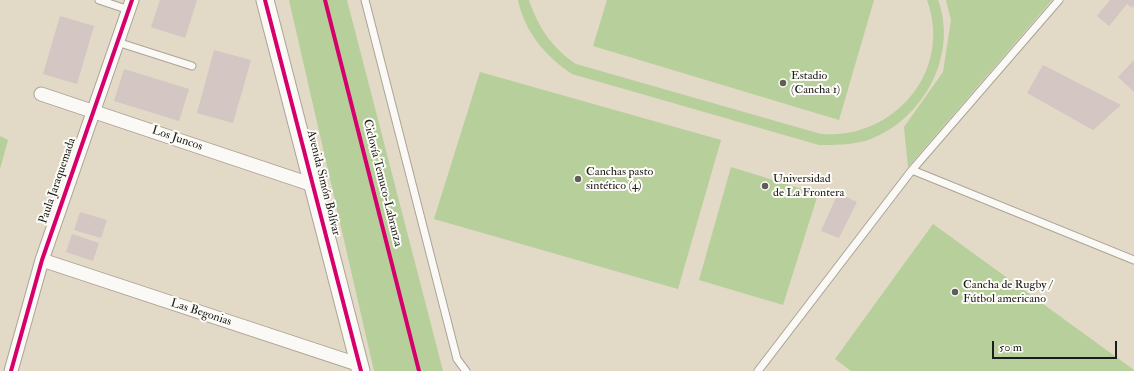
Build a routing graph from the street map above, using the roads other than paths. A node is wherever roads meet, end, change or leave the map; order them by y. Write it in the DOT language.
graph roads {
  1 [pos="98,0"];
  2 [pos="265,0"];
  3 [pos="365,0"];
  4 [pos="1059,0"];
  5 [pos="130,5"];
  6 [pos="117,42"];
  7 [pos="192,66"];
  8 [pos="41,94"];
  9 [pos="93,111"];
  10 [pos="912,170"];
  11 [pos="313,185"];
  12 [pos="42,260"];
  13 [pos="1134,260"];
  14 [pos="360,369"];
  15 [pos="11,371"];
  16 [pos="466,371"];
  17 [pos="758,371"];
  1 -- 5 [label="lane"];
  2 -- 11 [label="street, Avenida Simón Bolívar"];
  3 -- 16 [label="lane"];
  4 -- 10 [label="lane"];
  5 -- 6 [label="street, Paula Jaraquemada"];
  6 -- 7 [label="lane"];
  6 -- 9 [label="street, Paula Jaraquemada"];
  8 -- 9 [label="street, Los Juncos"];
  9 -- 11 [label="street, Los Juncos"];
  9 -- 12 [label="street, Paula Jaraquemada"];
  10 -- 13 [label="lane"];
  10 -- 17 [label="lane"];
  11 -- 14 [label="street, Avenida Simón Bolívar"];
  12 -- 14 [label="street, Las Begonias"];
  12 -- 15 [label="street, Paula Jaraquemada"];
}
